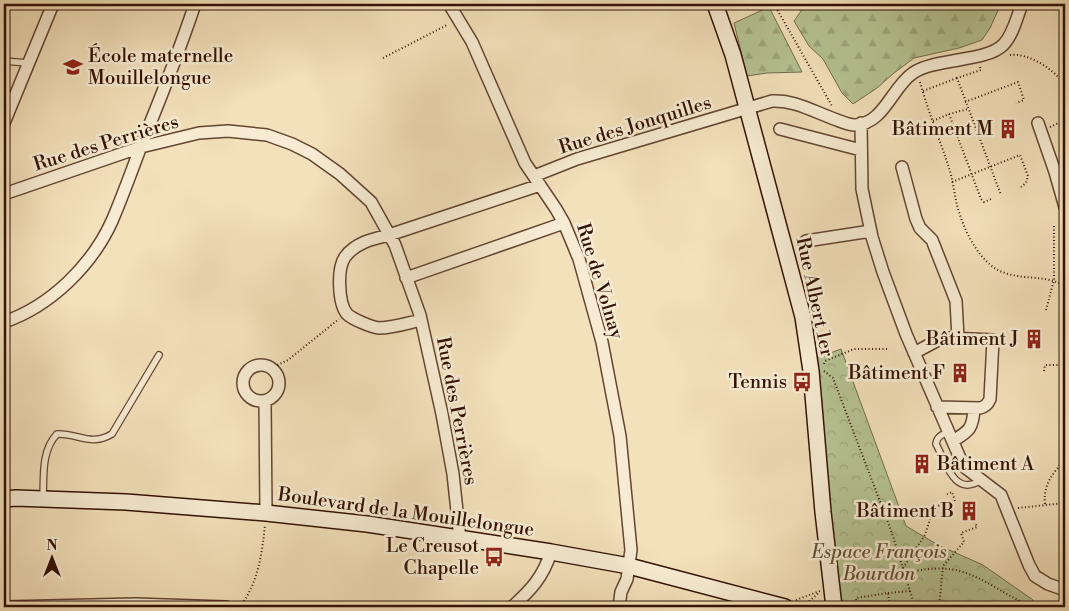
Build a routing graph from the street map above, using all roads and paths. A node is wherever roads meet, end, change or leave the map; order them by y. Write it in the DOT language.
graph roads {
  1 [pos="53,4"];
  2 [pos="195,4"];
  3 [pos="450,4"];
  4 [pos="715,4"];
  5 [pos="774,4"];
  6 [pos="1022,4"];
  7 [pos="458,19"];
  8 [pos="1002,46"];
  9 [pos="976,56"];
  10 [pos="382,58"];
  11 [pos="4,61"];
  12 [pos="28,63"];
  13 [pos="918,70"];
  14 [pos="1058,77"];
  15 [pos="957,78"];
  16 [pos="923,91"];
  17 [pos="965,102"];
  18 [pos="1016,103"];
  19 [pos="968,108"];
  20 [pos="748,109"];
  21 [pos="949,114"];
  22 [pos="838,120"];
  23 [pos="933,120"];
  24 [pos="1065,120"];
  25 [pos="4,123"];
  26 [pos="861,123"];
  27 [pos="1040,127"];
  28 [pos="780,129"];
  29 [pos="141,147"];
  30 [pos="861,150"];
  31 [pos="902,167"];
  32 [pos="990,167"];
  33 [pos="970,174"];
  34 [pos="537,180"];
  35 [pos="952,182"];
  36 [pos="1021,186"];
  37 [pos="4,194"];
  38 [pos="1001,195"];
  39 [pos="991,199"];
  40 [pos="1065,207"];
  41 [pos="564,223"];
  42 [pos="1054,225"];
  43 [pos="871,231"];
  44 [pos="389,235"];
  45 [pos="806,241"];
  46 [pos="406,278"];
  47 [pos="1054,280"];
  48 [pos="1065,286"];
  49 [pos="1046,310"];
  50 [pos="346,313"];
  51 [pos="421,320"];
  52 [pos="4,322"];
  53 [pos="958,338"];
  54 [pos="888,349"];
  55 [pos="914,353"];
  56 [pos="159,355"];
  57 [pos="829,359"];
  58 [pos="1065,365"];
  59 [pos="271,368"];
  60 [pos="823,370"];
  61 [pos="1044,371"];
  62 [pos="265,401"];
  63 [pos="938,407"];
  64 [pos="974,408"];
  65 [pos="950,437"];
  66 [pos="1065,458"];
  67 [pos="981,480"];
  68 [pos="947,494"];
  69 [pos="8,497"];
  70 [pos="44,499"];
  71 [pos="1065,503"];
  72 [pos="1045,505"];
  73 [pos="1008,509"];
  74 [pos="266,513"];
  75 [pos="974,518"];
  76 [pos="460,539"];
  77 [pos="552,552"];
  78 [pos="628,566"];
  79 [pos="903,568"];
  80 [pos="942,569"];
  81 [pos="904,573"];
  82 [pos="831,587"];
  83 [pos="1065,590"];
  84 [pos="910,591"];
  85 [pos="888,593"];
  86 [pos="778,605"];
  87 [pos="4,607"];
  88 [pos="226,607"];
  89 [pos="240,607"];
  90 [pos="512,607"];
  91 [pos="619,607"];
  92 [pos="834,607"];
  93 [pos="857,607"];
  94 [pos="890,607"];
  95 [pos="915,607"];
  96 [pos="939,607"];
  97 [pos="1032,607"];
  1 -- 12 [label="street"];
  2 -- 29 [label="street"];
  3 -- 7 [label="street, Rue de Volnay"];
  4 -- 20 [label="main road, Rue Albert 1er"];
  5 -- 22 [label="path"];
  6 -- 8 [label="street"];
  7 -- 10 [label="path"];
  7 -- 34 [label="street, Rue de Volnay"];
  8 -- 9 [label="street"];
  8 -- 14 [label="path"];
  9 -- 13 [label="street"];
  9 -- 15 [label="path"];
  11 -- 12 [label="lane"];
  12 -- 25 [label="street"];
  13 -- 16 [label="path"];
  13 -- 26 [label="street"];
  15 -- 16 [label="path"];
  15 -- 17 [label="path"];
  16 -- 23 [label="path"];
  17 -- 18 [label="path"];
  17 -- 19 [label="path"];
  19 -- 21 [label="path"];
  19 -- 32 [label="path"];
  20 -- 22 [label="street, Rue des Jonquilles"];
  20 -- 34 [label="street, Rue des Jonquilles"];
  20 -- 82 [label="main road, Rue Albert 1er"];
  21 -- 23 [label="path"];
  21 -- 33 [label="path"];
  22 -- 26 [label="street, Rue des Jonquilles"];
  23 -- 35 [label="path"];
  24 -- 27 [label="path"];
  26 -- 30 [label="street"];
  27 -- 40 [label="street"];
  28 -- 30 [label="street"];
  29 -- 37 [label="street, Rue des Perrières"];
  29 -- 44 [label="street, Rue des Perrières"];
  29 -- 52 [label="street"];
  30 -- 43 [label="street"];
  31 -- 53 [label="street"];
  32 -- 33 [label="path"];
  32 -- 36 [label="path"];
  32 -- 38 [label="path"];
  33 -- 35 [label="path"];
  33 -- 39 [label="path"];
  34 -- 41 [label="street, Rue de Volnay"];
  34 -- 44 [label="street, Rue des Jonquilles"];
  35 -- 47 [label="path"];
  41 -- 46 [label="street"];
  41 -- 78 [label="street, Rue de Volnay"];
  42 -- 47 [label="path"];
  43 -- 45 [label="street"];
  43 -- 55 [label="street"];
  44 -- 46 [label="street, Rue des Perrières"];
  44 -- 50 [label="street"];
  46 -- 51 [label="street, Rue des Perrières"];
  47 -- 48 [label="path"];
  47 -- 49 [label="path"];
  50 -- 51 [label="street, Rue des Perrières"];
  50 -- 59 [label="path"];
  51 -- 76 [label="street, Rue des Perrières"];
  53 -- 55 [label="street"];
  53 -- 64 [label="street"];
  54 -- 57 [label="path"];
  55 -- 63 [label="street"];
  56 -- 70 [label="lane"];
  58 -- 61 [label="path"];
  59 -- 62 [label="street"];
  59 -- 62 [label="street"];
  60 -- 79 [label="path"];
  62 -- 74 [label="street"];
  63 -- 64 [label="street"];
  63 -- 65 [label="street"];
  64 -- 65 [label="street"];
  65 -- 67 [label="street"];
  65 -- 67 [label="lane"];
  66 -- 72 [label="path"];
  67 -- 73 [label="street"];
  68 -- 79 [label="path"];
  69 -- 70 [label="main road, Boulevard de la Mouillelongue"];
  70 -- 74 [label="main road, Boulevard de la Mouillelongue"];
  71 -- 72 [label="path"];
  72 -- 73 [label="path"];
  73 -- 83 [label="street"];
  74 -- 76 [label="main road, Boulevard de la Mouillelongue"];
  74 -- 89 [label="path"];
  75 -- 80 [label="path"];
  76 -- 77 [label="main road, Boulevard de la Mouillelongue"];
  77 -- 78 [label="main road, Boulevard de la Mouillelongue"];
  77 -- 90 [label="street"];
  78 -- 86 [label="main road, Boulevard de la Mouillelongue"];
  78 -- 91 [label="street, Rue de Volnay"];
  79 -- 81 [label="path"];
  80 -- 81 [label="path"];
  80 -- 96 [label="path"];
  80 -- 97 [label="path"];
  81 -- 82 [label="path"];
  81 -- 84 [label="path"];
  82 -- 86 [label="path"];
  82 -- 92 [label="main road, Rue Albert 1er"];
  84 -- 85 [label="path"];
  84 -- 95 [label="path"];
  85 -- 93 [label="path"];
  85 -- 94 [label="path"];
  87 -- 88 [label="street"];
}
